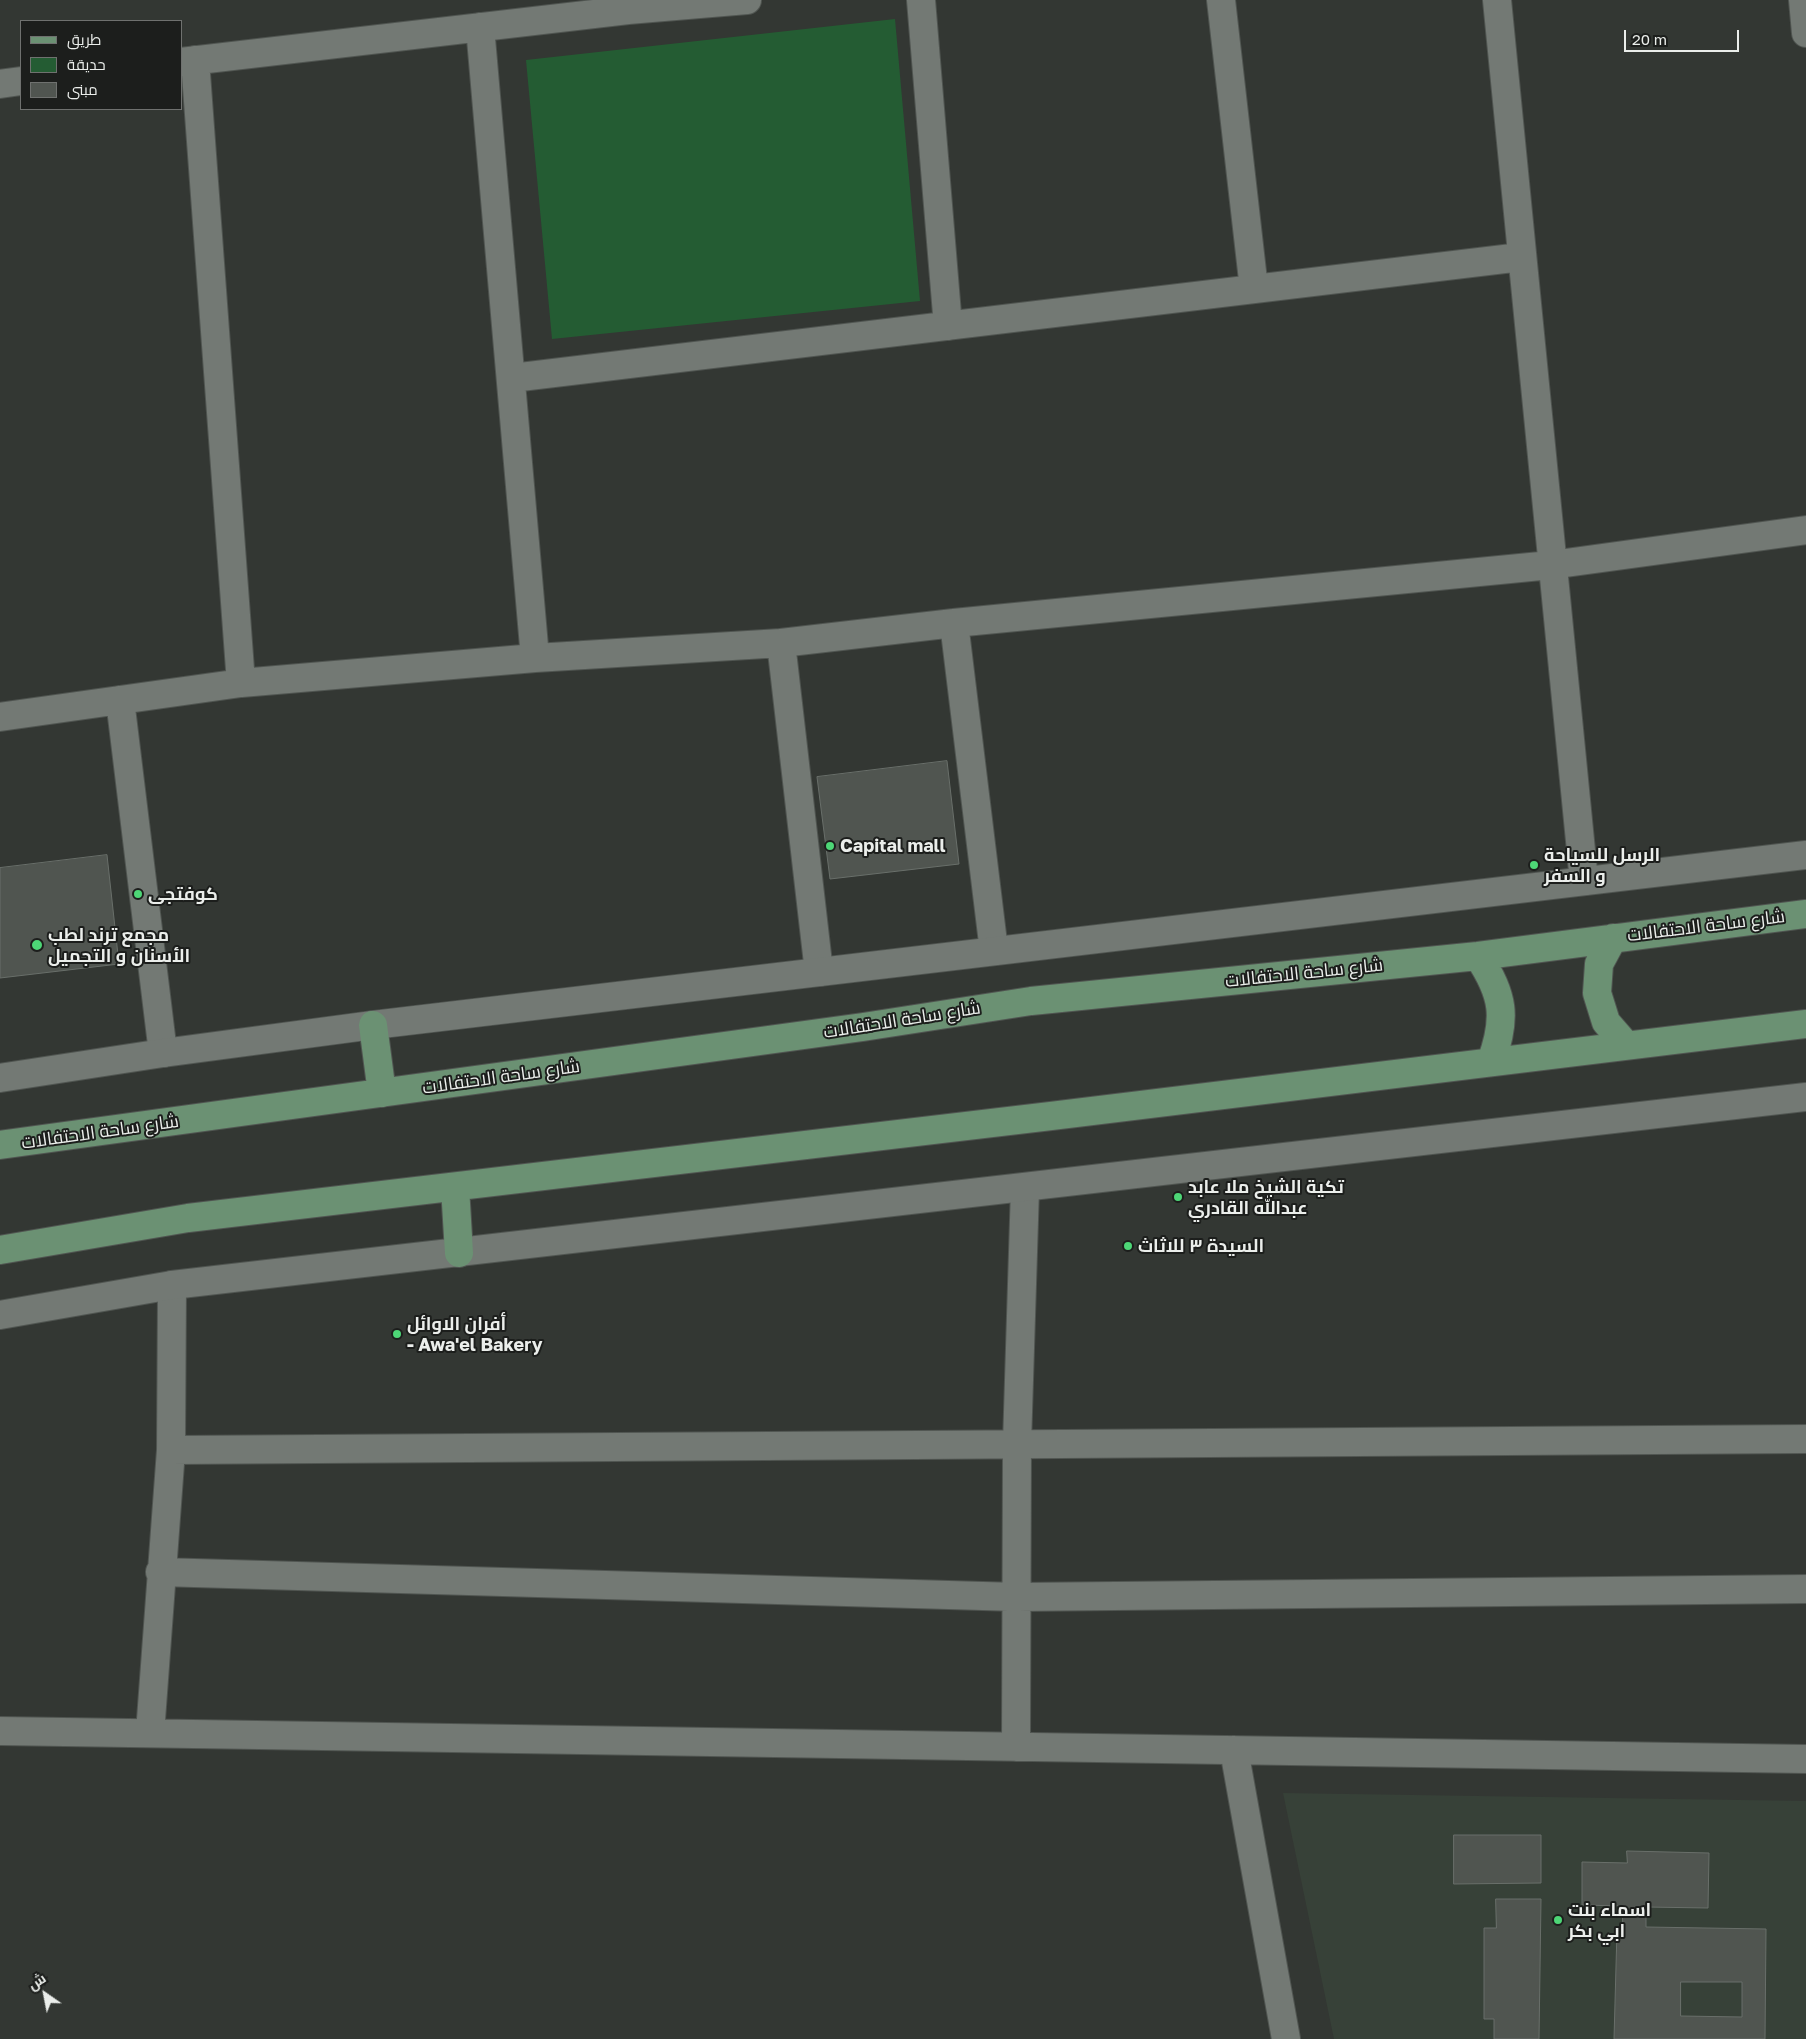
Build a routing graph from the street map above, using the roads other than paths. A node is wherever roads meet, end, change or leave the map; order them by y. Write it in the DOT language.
graph roads {
  1 [pos="747,0"];
  2 [pos="921,0"];
  3 [pos="1220,0"];
  4 [pos="1497,0"];
  5 [pos="1803,0"];
  6 [pos="627,5"];
  7 [pos="480,27"];
  8 [pos="1806,33"];
  9 [pos="188,61"];
  10 [pos="20,81"];
  11 [pos="0,84"];
  12 [pos="1521,257"];
  13 [pos="1254,289"];
  14 [pos="948,326"];
  15 [pos="512,378"];
  16 [pos="1806,530"];
  17 [pos="1551,565"];
  18 [pos="954,623"];
  19 [pos="781,643"];
  20 [pos="535,658"];
  21 [pos="241,683"];
  22 [pos="120,700"];
  23 [pos="0,717"];
  24 [pos="1806,855"];
  25 [pos="1584,882"];
  26 [pos="1806,914"];
  27 [pos="1613,938"];
  28 [pos="994,952"];
  29 [pos="1478,956"];
  30 [pos="819,972"];
  31 [pos="1806,1024"];
  32 [pos="373,1025"];
  33 [pos="1626,1045"];
  34 [pos="163,1053"];
  35 [pos="1491,1062"];
  36 [pos="0,1078"];
  37 [pos="382,1093"];
  38 [pos="1806,1096"];
  39 [pos="0,1145"];
  40 [pos="455,1187"];
  41 [pos="1025,1188"];
  42 [pos="0,1250"];
  43 [pos="459,1253"];
  44 [pos="172,1285"];
  45 [pos="0,1315"];
  46 [pos="1806,1439"];
  47 [pos="1017,1444"];
  48 [pos="170,1450"];
  49 [pos="160,1572"];
  50 [pos="1806,1589"];
  51 [pos="1017,1597"];
  52 [pos="0,1731"];
  53 [pos="150,1733"];
  54 [pos="1016,1747"];
  55 [pos="1234,1750"];
  56 [pos="1806,1759"];
  57 [pos="1286,2039"];
  1 -- 6 [label="street"];
  2 -- 14 [label="street"];
  3 -- 13 [label="street"];
  4 -- 12 [label="street"];
  5 -- 8 [label="street"];
  6 -- 7 [label="street"];
  7 -- 9 [label="street"];
  7 -- 15 [label="street"];
  9 -- 21 [label="street"];
  10 -- 11 [label="street"];
  12 -- 13 [label="street"];
  12 -- 17 [label="street"];
  13 -- 14 [label="street"];
  14 -- 15 [label="street"];
  15 -- 20 [label="street"];
  16 -- 17 [label="street"];
  17 -- 18 [label="street"];
  17 -- 25 [label="street"];
  18 -- 19 [label="street"];
  18 -- 28 [label="street"];
  19 -- 20 [label="street"];
  19 -- 30 [label="street"];
  20 -- 21 [label="street"];
  21 -- 22 [label="street"];
  22 -- 23 [label="street"];
  22 -- 34 [label="street"];
  24 -- 25 [label="street"];
  25 -- 28 [label="street"];
  26 -- 27 [label="main road, شارع ساحة الاحتفالات"];
  27 -- 29 [label="main road, شارع ساحة الاحتفالات"];
  27 -- 33 [label="main road"];
  28 -- 30 [label="street"];
  29 -- 35 [label="main road"];
  29 -- 37 [label="main road, شارع ساحة الاحتفالات"];
  30 -- 32 [label="street"];
  31 -- 33 [label="main road"];
  32 -- 34 [label="street"];
  32 -- 37 [label="main road"];
  33 -- 35 [label="main road"];
  34 -- 36 [label="street"];
  35 -- 40 [label="main road"];
  37 -- 39 [label="main road, شارع ساحة الاحتفالات"];
  38 -- 41 [label="street"];
  40 -- 42 [label="main road"];
  40 -- 43 [label="main road"];
  41 -- 43 [label="street"];
  41 -- 47 [label="street"];
  43 -- 44 [label="street"];
  44 -- 45 [label="street"];
  44 -- 48 [label="street"];
  46 -- 47 [label="street"];
  47 -- 48 [label="street"];
  47 -- 51 [label="street"];
  48 -- 49 [label="street"];
  49 -- 51 [label="street"];
  49 -- 53 [label="street"];
  50 -- 51 [label="street"];
  51 -- 54 [label="street"];
  52 -- 53 [label="street"];
  53 -- 54 [label="street"];
  54 -- 55 [label="street"];
  55 -- 56 [label="street"];
  55 -- 57 [label="street"];
}
